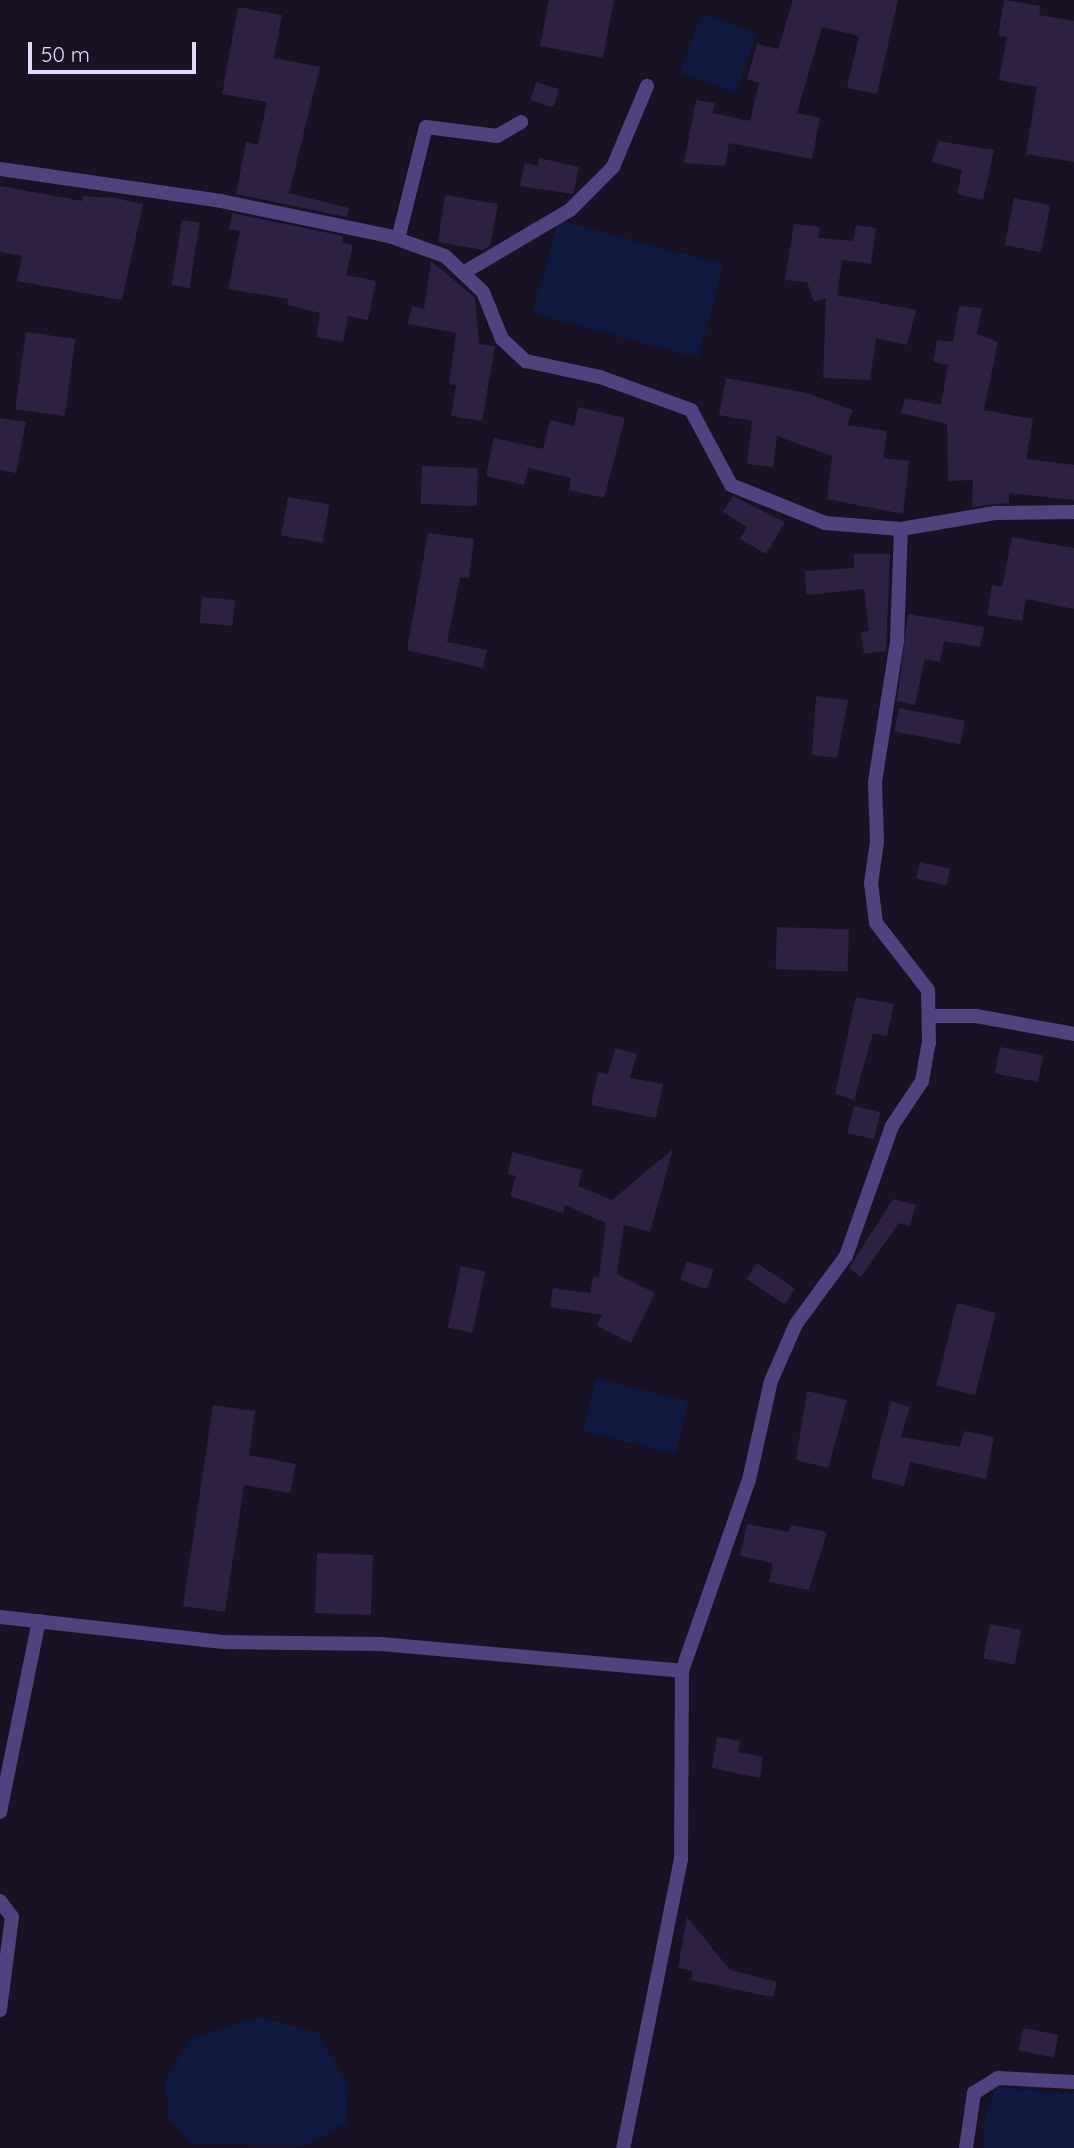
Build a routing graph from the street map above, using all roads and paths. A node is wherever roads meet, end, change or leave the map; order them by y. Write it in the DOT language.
graph roads {
  1 [pos="647,86"];
  2 [pos="521,122"];
  3 [pos="0,169"];
  4 [pos="398,239"];
  5 [pos="463,273"];
  6 [pos="1074,512"];
  7 [pos="901,529"];
  8 [pos="929,1016"];
  9 [pos="1074,1034"];
  10 [pos="0,1617"];
  11 [pos="39,1621"];
  12 [pos="682,1671"];
  13 [pos="0,1812"];
  14 [pos="0,1901"];
  15 [pos="0,2010"];
  16 [pos="1074,2082"];
  17 [pos="623,2148"];
  18 [pos="966,2148"];
  1 -- 5 [label="street"];
  2 -- 4 [label="street"];
  3 -- 4 [label="street"];
  4 -- 5 [label="street"];
  5 -- 7 [label="street"];
  6 -- 7 [label="street"];
  7 -- 8 [label="street"];
  8 -- 9 [label="street"];
  8 -- 12 [label="street"];
  10 -- 11 [label="street"];
  11 -- 12 [label="street"];
  11 -- 13 [label="street"];
  12 -- 17 [label="street"];
  14 -- 15 [label="street"];
  16 -- 18 [label="street"];
}
